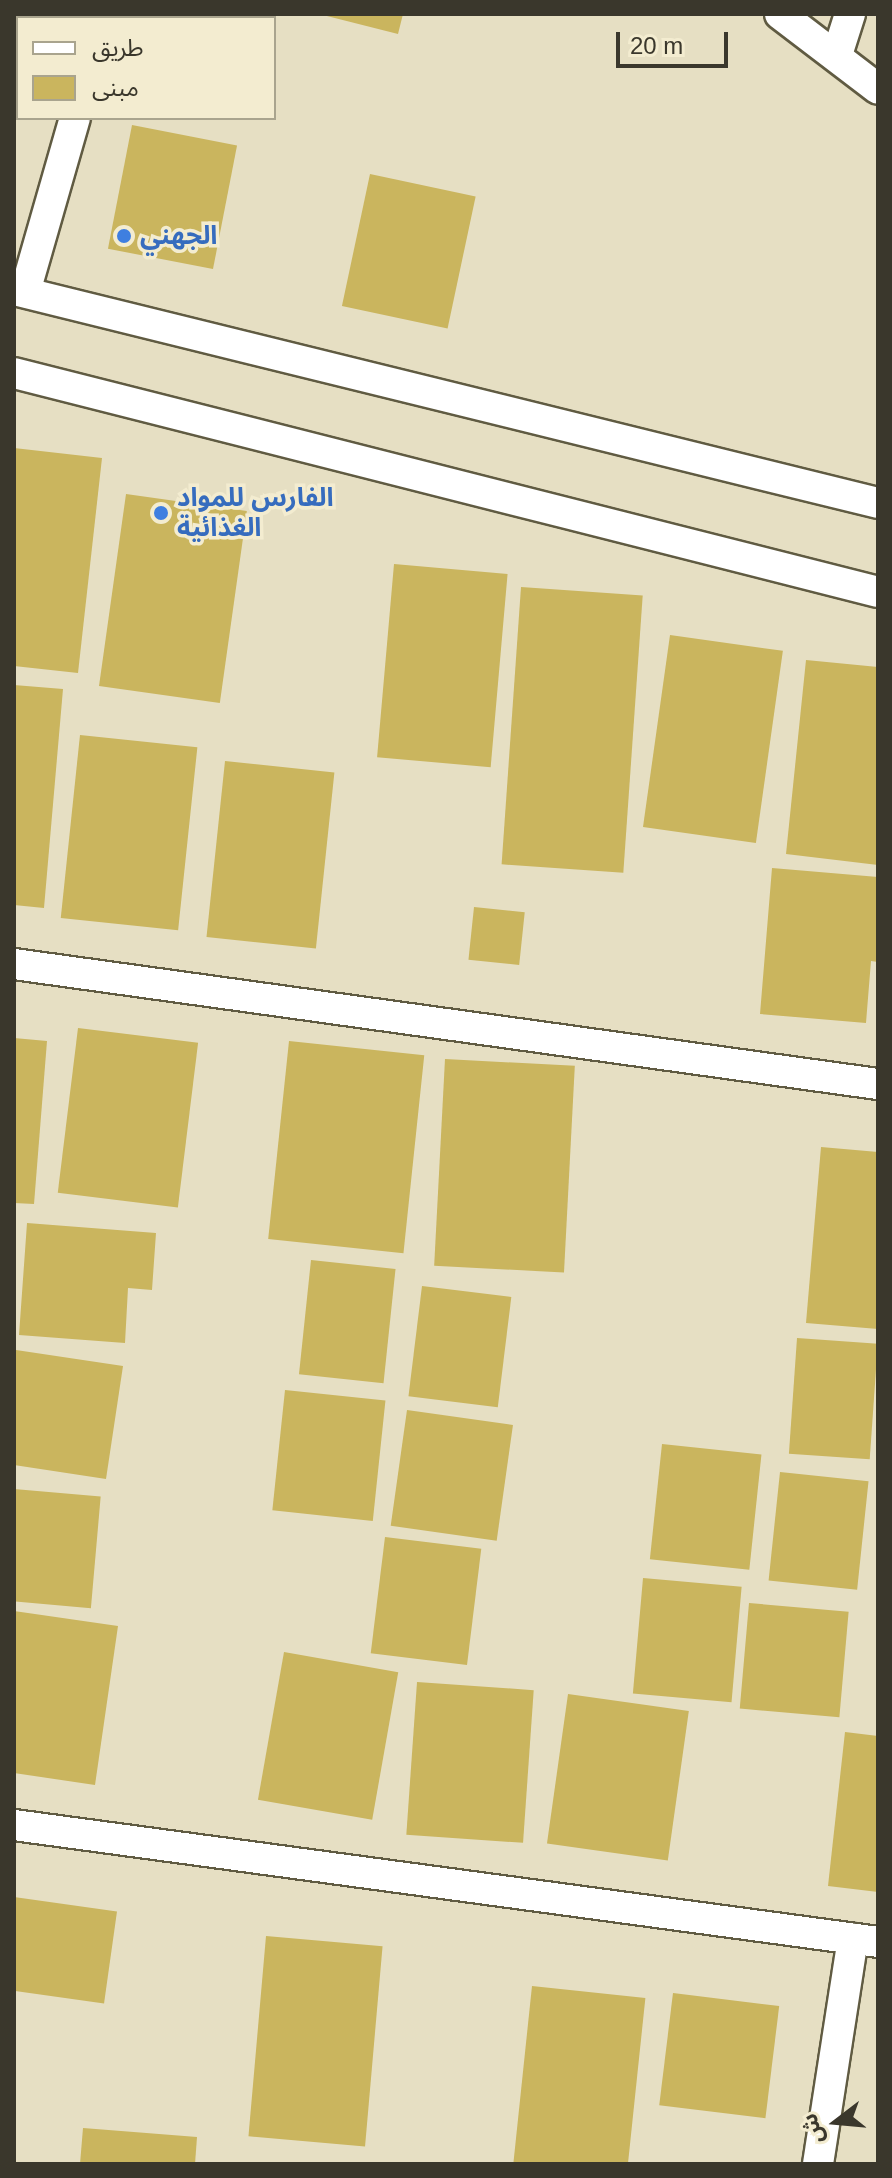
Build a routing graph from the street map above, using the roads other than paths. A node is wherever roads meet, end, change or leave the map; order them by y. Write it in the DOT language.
graph roads {
  1 [pos="780,14"];
  2 [pos="850,14"];
  3 [pos="837,55"];
  4 [pos="878,89"];
  5 [pos="74,120"];
  6 [pos="19,291"];
  7 [pos="14,373"];
  8 [pos="878,503"];
  9 [pos="878,592"];
  10 [pos="14,964"];
  11 [pos="878,1084"];
  12 [pos="14,1825"];
  13 [pos="866,1940"];
  14 [pos="818,2164"];
  1 -- 3 [label="street"];
  2 -- 3 [label="street"];
  3 -- 4 [label="street"];
  5 -- 6 [label="street"];
  6 -- 8 [label="street"];
  7 -- 9 [label="street"];
  10 -- 11 [label="street"];
  12 -- 13 [label="street"];
  13 -- 14 [label="street"];
}
